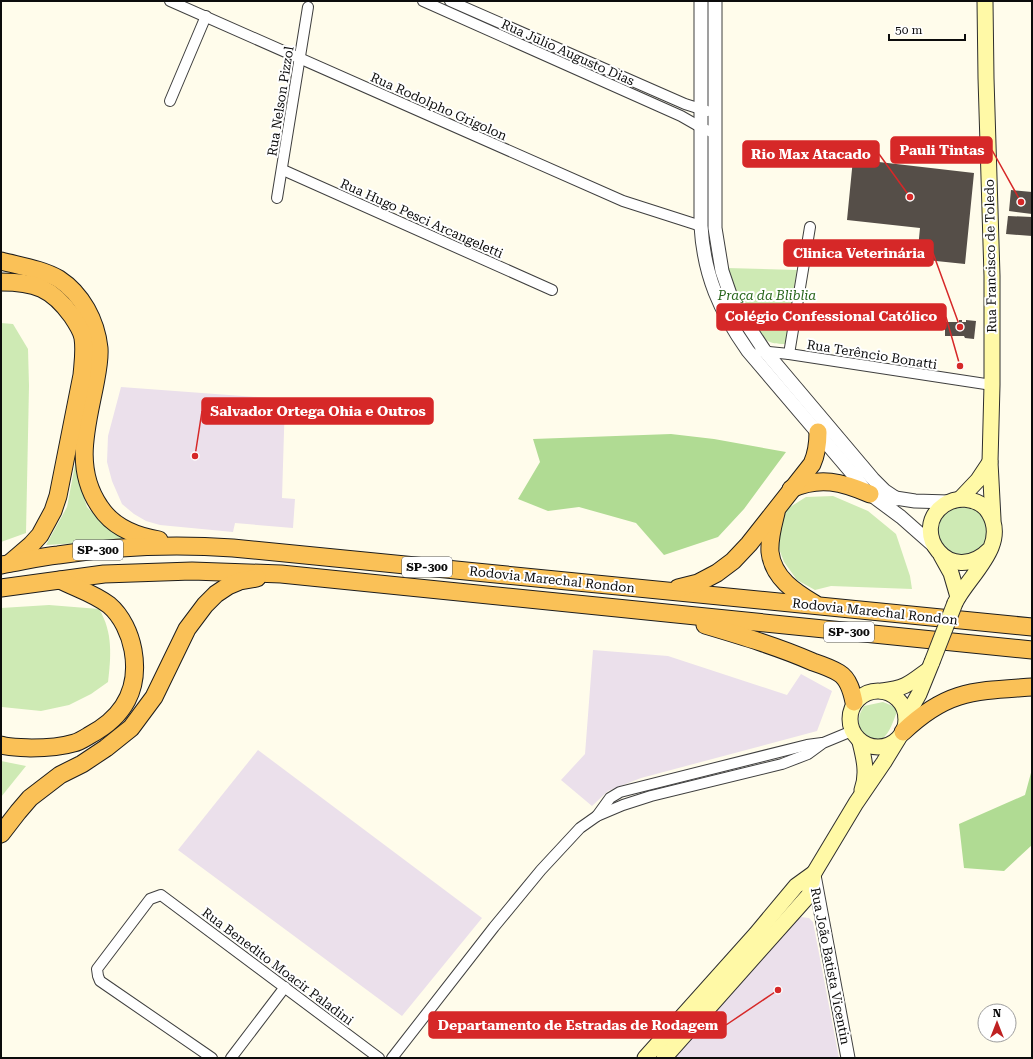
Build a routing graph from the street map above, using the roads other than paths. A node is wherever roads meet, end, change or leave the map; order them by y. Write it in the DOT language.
graph roads {
  1 [pos="170,1"];
  2 [pos="423,1"];
  3 [pos="450,1"];
  4 [pos="701,1"];
  5 [pos="716,1"];
  6 [pos="985,1"];
  7 [pos="308,7"];
  8 [pos="206,16"];
  9 [pos="300,60"];
  10 [pos="170,101"];
  11 [pos="702,110"];
  12 [pos="716,113"];
  13 [pos="702,128"];
  14 [pos="716,134"];
  15 [pos="283,170"];
  16 [pos="277,198"];
  17 [pos="701,226"];
  18 [pos="810,227"];
  19 [pos="1,261"];
  20 [pos="1,282"];
  21 [pos="552,290"];
  22 [pos="764,350"];
  23 [pos="748,351"];
  24 [pos="789,354"];
  25 [pos="992,385"];
  26 [pos="818,432"];
  27 [pos="990,462"];
  28 [pos="791,489"];
  29 [pos="868,493"];
  30 [pos="897,499"];
  31 [pos="955,500"];
  32 [pos="777,509"];
  33 [pos="993,518"];
  34 [pos="189,545"];
  35 [pos="990,549"];
  36 [pos="938,551"];
  37 [pos="5,565"];
  38 [pos="281,574"];
  39 [pos="60,580"];
  40 [pos="1,588"];
  41 [pos="666,590"];
  42 [pos="957,600"];
  43 [pos="819,606"];
  44 [pos="667,614"];
  45 [pos="1032,627"];
  46 [pos="1032,650"];
  47 [pos="930,666"];
  48 [pos="1032,688"];
  49 [pos="882,691"];
  50 [pos="854,702"];
  51 [pos="902,730"];
  52 [pos="856,736"];
  53 [pos="823,743"];
  54 [pos="1,745"];
  55 [pos="732,764"];
  56 [pos="692,774"];
  57 [pos="735,775"];
  58 [pos="695,785"];
  59 [pos="856,803"];
  60 [pos="597,816"];
  61 [pos="1,834"];
  62 [pos="814,873"];
  63 [pos="285,987"];
  64 [pos="212,1058"];
  65 [pos="231,1058"];
  66 [pos="380,1058"];
  67 [pos="392,1058"];
  68 [pos="645,1058"];
  69 [pos="664,1058"];
  70 [pos="848,1058"];
  1 -- 8 [label="street, Rua Rodolpho Grigolon"];
  2 -- 13 [label="street, Rua Julio Augusto Dias"];
  3 -- 11 [label="street, Rua Julio Augusto Dias"];
  4 -- 11 [label="street"];
  5 -- 12 [label="street"];
  6 -- 25 [label="main road, Rua Francisco de Toledo"];
  7 -- 9 [label="street, Rua Nelson Pizzol"];
  8 -- 9 [label="street, Rua Rodolpho Grigolon"];
  8 -- 10 [label="street"];
  9 -- 15 [label="street, Rua Nelson Pizzol"];
  9 -- 17 [label="street, Rua Rodolpho Grigolon"];
  11 -- 12 [label="street, Rua Julio Augusto Dias"];
  11 -- 13 [label="street"];
  12 -- 14 [label="street"];
  13 -- 14 [label="street, Rua Julio Augusto Dias"];
  13 -- 17 [label="street"];
  14 -- 22 [label="street"];
  15 -- 16 [label="street, Rua Nelson Pizzol"];
  15 -- 21 [label="street, Rua Hugo Pesci Arcangeletti"];
  17 -- 23 [label="street"];
  18 -- 24 [label="street"];
  19 -- 34 [label="highway"];
  20 -- 37 [label="highway"];
  22 -- 23 [label="street, Rua Terêncio Bonatti"];
  22 -- 24 [label="street, Rua Terêncio Bonatti"];
  22 -- 30 [label="street"];
  23 -- 26 [label="street"];
  24 -- 25 [label="street, Rua Terêncio Bonatti"];
  25 -- 27 [label="main road, Rua Francisco de Toledo"];
  26 -- 28 [label="highway"];
  26 -- 29 [label="street"];
  27 -- 31 [label="main road"];
  27 -- 33 [label="main road, Rua Francisco de Toledo"];
  28 -- 29 [label="highway"];
  28 -- 32 [label="highway"];
  29 -- 30 [label="street"];
  29 -- 36 [label="street"];
  30 -- 31 [label="street"];
  31 -- 33 [label="main road"];
  31 -- 36 [label="main road"];
  32 -- 41 [label="highway"];
  32 -- 43 [label="highway"];
  33 -- 35 [label="main road"];
  34 -- 37 [label="highway, Rodovia Marechal Rondon / SP-300"];
  34 -- 41 [label="highway, Rodovia Marechal Rondon / SP-300"];
  35 -- 36 [label="main road"];
  35 -- 42 [label="main road"];
  36 -- 42 [label="main road"];
  38 -- 39 [label="highway, Rodovia Marechal Rondon / SP-300"];
  38 -- 44 [label="highway, Rodovia Marechal Rondon / SP-300"];
  38 -- 61 [label="highway"];
  39 -- 40 [label="highway, Rodovia Marechal Rondon / SP-300"];
  39 -- 54 [label="highway"];
  41 -- 43 [label="highway, Rodovia Marechal Rondon / SP-300"];
  42 -- 47 [label="main road, bridge"];
  43 -- 45 [label="highway, Rodovia Marechal Rondon / SP-300"];
  44 -- 46 [label="highway, Rodovia Marechal Rondon / SP-300"];
  44 -- 50 [label="highway"];
  47 -- 49 [label="main road"];
  47 -- 51 [label="main road"];
  48 -- 51 [label="highway"];
  49 -- 50 [label="main road"];
  49 -- 51 [label="main road"];
  50 -- 52 [label="main road"];
  51 -- 52 [label="main road"];
  51 -- 59 [label="main road"];
  52 -- 53 [label="street"];
  52 -- 59 [label="main road"];
  53 -- 55 [label="street"];
  53 -- 57 [label="street"];
  55 -- 56 [label="street"];
  55 -- 57 [label="street"];
  56 -- 58 [label="street"];
  56 -- 60 [label="street"];
  57 -- 58 [label="street"];
  58 -- 60 [label="street"];
  59 -- 62 [label="main road"];
  60 -- 67 [label="street"];
  62 -- 68 [label="main road"];
  62 -- 69 [label="main road"];
  62 -- 70 [label="street, Rua João Batista Vicentin"];
  63 -- 64 [label="street, Rua Benedito Moacir Paladini"];
  63 -- 65 [label="street"];
  63 -- 66 [label="street, Rua Benedito Moacir Paladini"];
}
